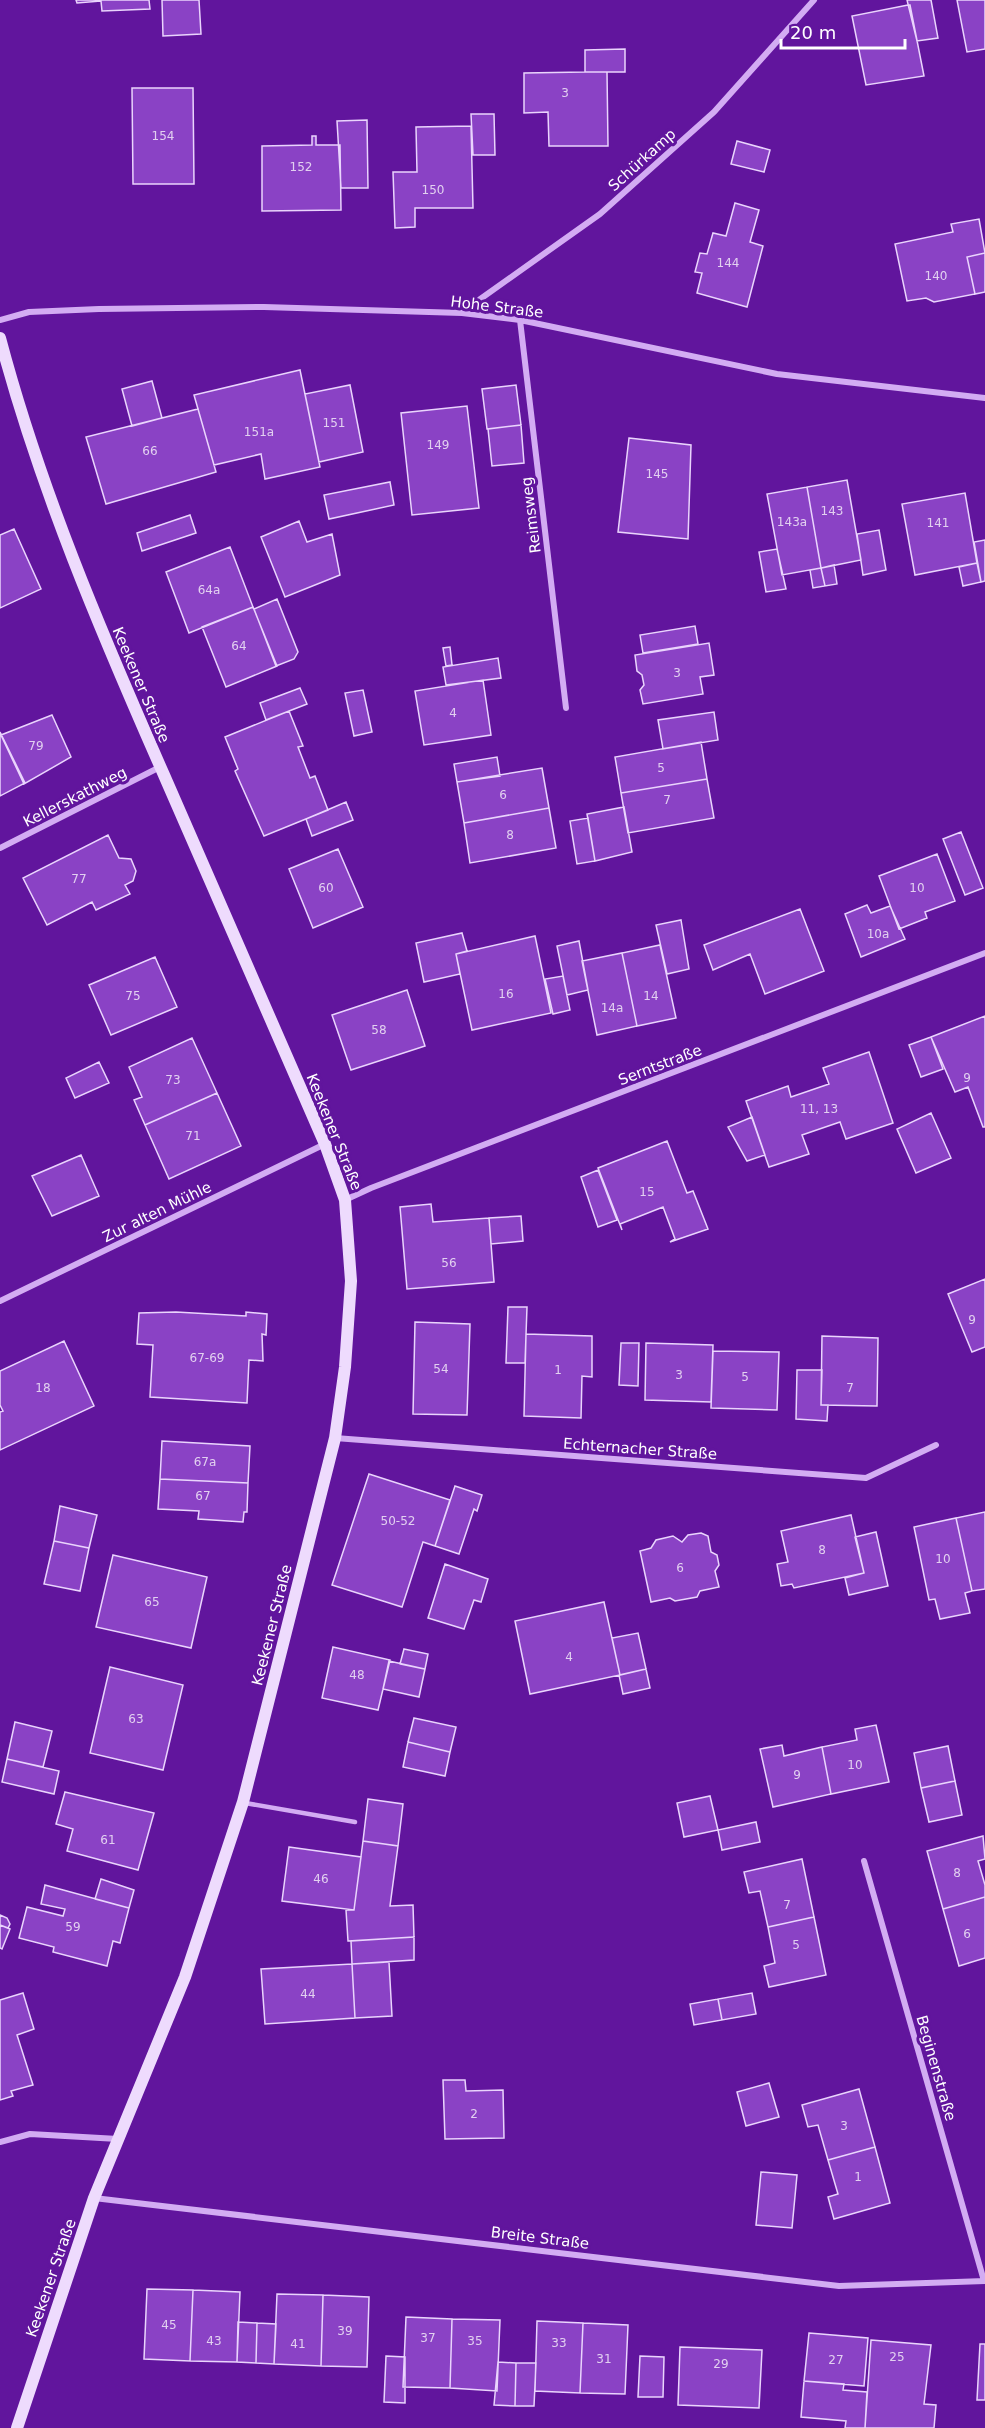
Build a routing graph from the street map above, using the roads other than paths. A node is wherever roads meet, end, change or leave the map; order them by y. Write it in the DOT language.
graph roads {
  1 [pos="814,0"];
  2 [pos="462,313"];
  3 [pos="0,320"];
  4 [pos="520,320"];
  5 [pos="0,338"];
  6 [pos="985,398"];
  7 [pos="566,708"];
  8 [pos="160,767"];
  9 [pos="0,848"];
  10 [pos="985,953"];
  11 [pos="325,1144"];
  12 [pos="345,1200"];
  13 [pos="0,1301"];
  14 [pos="335,1438"];
  15 [pos="936,1445"];
  16 [pos="243,1802"];
  17 [pos="355,1822"];
  18 [pos="864,1861"];
  19 [pos="118,2139"];
  20 [pos="0,2142"];
  21 [pos="94,2198"];
  22 [pos="985,2281"];
  23 [pos="17,2428"];
  1 -- 2 [label="street, Schürkamp"];
  2 -- 3 [label="street, Hohe Straße"];
  2 -- 4 [label="street, Hohe Straße"];
  4 -- 6 [label="street, Hohe Straße"];
  4 -- 7 [label="street, Reimsweg"];
  5 -- 8 [label="main road, Keekener Straße"];
  8 -- 9 [label="street, Kellerskathweg"];
  8 -- 11 [label="main road, Keekener Straße"];
  10 -- 12 [label="street, Serntstraße"];
  11 -- 12 [label="main road, Keekener Straße"];
  11 -- 13 [label="street, Zur alten Mühle"];
  12 -- 14 [label="main road, Keekener Straße"];
  14 -- 15 [label="street, Echternacher Straße"];
  14 -- 16 [label="main road, Keekener Straße"];
  16 -- 17 [label="lane"];
  16 -- 19 [label="main road, Keekener Straße"];
  18 -- 22 [label="street, Beginenstraße"];
  19 -- 20 [label="street"];
  19 -- 21 [label="main road, Keekener Straße"];
  21 -- 22 [label="street, Breite Straße"];
  21 -- 23 [label="main road, Keekener Straße"];
}
